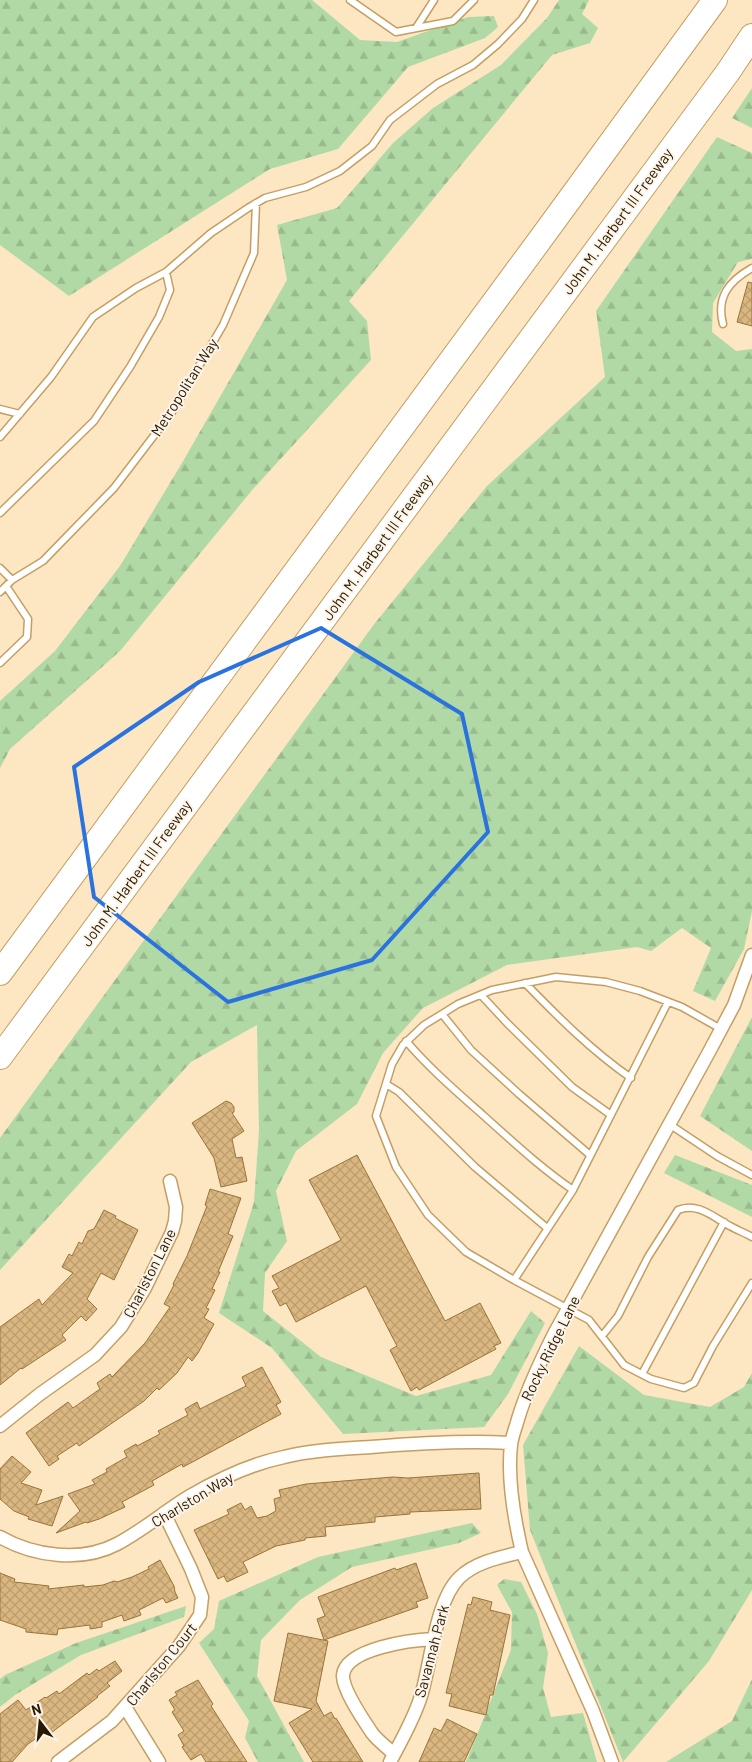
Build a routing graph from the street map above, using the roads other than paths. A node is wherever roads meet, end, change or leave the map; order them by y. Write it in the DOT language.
graph roads {
  1 [pos="350,0"];
  2 [pos="434,0"];
  3 [pos="474,0"];
  4 [pos="534,0"];
  5 [pos="713,2"];
  6 [pos="416,28"];
  7 [pos="752,36"];
  8 [pos="256,203"];
  9 [pos="752,268"];
  10 [pos="166,272"];
  11 [pos="723,324"];
  12 [pos="0,409"];
  13 [pos="20,414"];
  14 [pos="0,437"];
  15 [pos="0,513"];
  16 [pos="0,568"];
  17 [pos="12,580"];
  18 [pos="6,586"];
  19 [pos="0,592"];
  20 [pos="0,663"];
  21 [pos="752,955"];
  22 [pos="750,969"];
  23 [pos="0,973"];
  24 [pos="524,983"];
  25 [pos="481,995"];
  26 [pos="668,1002"];
  27 [pos="442,1014"];
  28 [pos="722,1029"];
  29 [pos="406,1041"];
  30 [pos="0,1057"];
  31 [pos="630,1078"];
  32 [pos="386,1084"];
  33 [pos="611,1115"];
  34 [pos="669,1124"];
  35 [pos="590,1155"];
  36 [pos="752,1175"];
  37 [pos="170,1181"];
  38 [pos="573,1190"];
  39 [pos="724,1222"];
  40 [pos="547,1228"];
  41 [pos="752,1237"];
  42 [pos="514,1280"];
  43 [pos="752,1283"];
  44 [pos="568,1310"];
  45 [pos="602,1336"];
  46 [pos="642,1374"];
  47 [pos="0,1426"];
  48 [pos="511,1443"];
  49 [pos="164,1513"];
  50 [pos="0,1537"];
  51 [pos="522,1552"];
  52 [pos="434,1639"];
  53 [pos="125,1707"];
  54 [pos="392,1758"];
  55 [pos="58,1762"];
  56 [pos="159,1762"];
  57 [pos="612,1762"];
  1 -- 6 [label="lane"];
  2 -- 6 [label="lane"];
  3 -- 6 [label="lane"];
  4 -- 8 [label="lane"];
  5 -- 23 [label="highway"];
  7 -- 30 [label="highway, John M. Harbert III Freeway"];
  8 -- 10 [label="lane"];
  8 -- 17 [label="lane, Metropolitan Way"];
  9 -- 11 [label="lane"];
  10 -- 13 [label="lane"];
  10 -- 15 [label="lane"];
  12 -- 13 [label="lane"];
  13 -- 14 [label="lane"];
  16 -- 17 [label="lane"];
  17 -- 18 [label="lane, Metropolitan Way"];
  18 -- 19 [label="lane, Metropolitan Way"];
  18 -- 20 [label="lane"];
  21 -- 22 [label="street, Rocky Ridge Lane"];
  22 -- 28 [label="street, Rocky Ridge Lane"];
  24 -- 25 [label="lane"];
  24 -- 26 [label="lane"];
  24 -- 31 [label="lane"];
  25 -- 27 [label="lane"];
  25 -- 33 [label="lane"];
  26 -- 28 [label="lane"];
  26 -- 31 [label="lane"];
  27 -- 29 [label="lane"];
  27 -- 35 [label="lane"];
  28 -- 34 [label="street, Rocky Ridge Lane"];
  29 -- 32 [label="lane"];
  29 -- 38 [label="lane"];
  31 -- 33 [label="lane"];
  32 -- 40 [label="lane"];
  32 -- 42 [label="lane"];
  33 -- 35 [label="lane"];
  34 -- 36 [label="lane"];
  34 -- 44 [label="street, Rocky Ridge Lane"];
  35 -- 38 [label="lane"];
  37 -- 47 [label="street, Charlston Lane"];
  38 -- 40 [label="lane"];
  39 -- 41 [label="lane"];
  39 -- 45 [label="lane"];
  39 -- 46 [label="lane"];
  40 -- 42 [label="lane"];
  42 -- 44 [label="lane"];
  43 -- 46 [label="lane"];
  44 -- 45 [label="lane"];
  44 -- 48 [label="street, Rocky Ridge Lane"];
  45 -- 46 [label="lane"];
  48 -- 49 [label="street, Charlston Way"];
  48 -- 51 [label="street, Rocky Ridge Lane"];
  49 -- 50 [label="street, Charlston Way"];
  49 -- 53 [label="street, Charlston Court"];
  51 -- 52 [label="street, Savannah Park"];
  51 -- 57 [label="street, Rocky Ridge Lane"];
  52 -- 54 [label="street, Savannah Park"];
  52 -- 54 [label="street"];
  53 -- 55 [label="street, Charlston Court"];
  53 -- 56 [label="street"];
}
